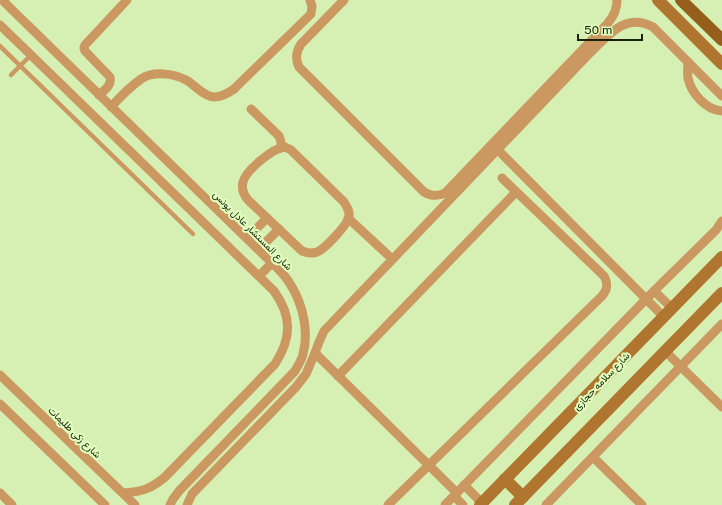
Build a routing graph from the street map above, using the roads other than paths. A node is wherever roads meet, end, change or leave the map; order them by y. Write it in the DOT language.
graph roads {
  1 [pos="2,0"];
  2 [pos="128,0"];
  3 [pos="310,0"];
  4 [pos="344,0"];
  5 [pos="617,0"];
  6 [pos="658,0"];
  7 [pos="681,0"];
  8 [pos="0,25"];
  9 [pos="722,40"];
  10 [pos="0,46"];
  11 [pos="31,55"];
  12 [pos="688,62"];
  13 [pos="722,64"];
  14 [pos="20,66"];
  15 [pos="10,75"];
  16 [pos="100,95"];
  17 [pos="722,96"];
  18 [pos="111,107"];
  19 [pos="251,109"];
  20 [pos="722,111"];
  21 [pos="282,148"];
  22 [pos="497,149"];
  23 [pos="502,178"];
  24 [pos="516,192"];
  25 [pos="267,218"];
  26 [pos="348,218"];
  27 [pos="722,221"];
  28 [pos="279,229"];
  29 [pos="193,234"];
  30 [pos="247,238"];
  31 [pos="259,250"];
  32 [pos="388,255"];
  33 [pos="722,257"];
  34 [pos="272,263"];
  35 [pos="259,276"];
  36 [pos="654,291"];
  37 [pos="722,293"];
  38 [pos="646,300"];
  39 [pos="672,308"];
  40 [pos="664,317"];
  41 [pos="722,324"];
  42 [pos="665,351"];
  43 [pos="316,352"];
  44 [pos="681,367"];
  45 [pos="0,375"];
  46 [pos="338,376"];
  47 [pos="0,404"];
  48 [pos="722,407"];
  49 [pos="593,457"];
  50 [pos="429,465"];
  51 [pos="505,479"];
  52 [pos="464,485"];
  53 [pos="0,493"];
  54 [pos="123,493"];
  55 [pos="456,494"];
  56 [pos="519,501"];
  57 [pos="481,504"];
  58 [pos="12,505"];
  59 [pos="105,505"];
  60 [pos="135,505"];
  61 [pos="170,505"];
  62 [pos="187,505"];
  63 [pos="388,505"];
  64 [pos="445,505"];
  65 [pos="463,505"];
  66 [pos="546,505"];
  67 [pos="642,505"];
  1 -- 16 [label="street, شارع المستشار عادل يونس"];
  2 -- 16 [label="street"];
  3 -- 18 [label="street"];
  4 -- 5 [label="street"];
  6 -- 13 [label="street"];
  7 -- 9 [label="main road"];
  8 -- 11 [label="street"];
  10 -- 14 [label="lane"];
  11 -- 14 [label="lane"];
  11 -- 35 [label="street"];
  12 -- 17 [label="street"];
  12 -- 20 [label="street"];
  12 -- 22 [label="street"];
  14 -- 15 [label="lane"];
  14 -- 29 [label="lane"];
  16 -- 18 [label="street, شارع المستشار عادل يونس"];
  18 -- 30 [label="street, شارع المستشار عادل يونس"];
  19 -- 21 [label="street"];
  21 -- 25 [label="street"];
  21 -- 26 [label="street"];
  22 -- 38 [label="street"];
  22 -- 43 [label="street"];
  23 -- 24 [label="street"];
  24 -- 46 [label="street"];
  24 -- 50 [label="street"];
  25 -- 28 [label="street"];
  25 -- 30 [label="street"];
  26 -- 28 [label="street"];
  26 -- 32 [label="street"];
  27 -- 36 [label="street"];
  28 -- 31 [label="street"];
  30 -- 31 [label="street, شارع المستشار عادل يونس"];
  31 -- 34 [label="street, شارع المستشار عادل يونس"];
  33 -- 39 [label="street, شارع سلامه حجازى"];
  34 -- 35 [label="street"];
  34 -- 61 [label="street, شارع المستشار عادل يونس"];
  35 -- 54 [label="street"];
  36 -- 38 [label="street"];
  36 -- 39 [label="street"];
  37 -- 42 [label="street"];
  38 -- 40 [label="street"];
  38 -- 52 [label="street"];
  39 -- 40 [label="street, شارع سلامه حجازى"];
  40 -- 51 [label="street, شارع سلامه حجازى"];
  41 -- 44 [label="street"];
  42 -- 44 [label="street"];
  42 -- 56 [label="street"];
  43 -- 46 [label="street"];
  43 -- 62 [label="street"];
  44 -- 48 [label="street"];
  44 -- 49 [label="street"];
  45 -- 54 [label="street, شارع زكى طليمات"];
  46 -- 50 [label="street"];
  47 -- 59 [label="street"];
  49 -- 66 [label="street"];
  49 -- 67 [label="street"];
  50 -- 55 [label="street"];
  50 -- 63 [label="street"];
  51 -- 56 [label="street"];
  51 -- 57 [label="street, شارع سلامه حجازى"];
  52 -- 55 [label="street"];
  52 -- 57 [label="street"];
  53 -- 58 [label="street"];
  54 -- 60 [label="street, شارع زكى طليمات"];
  55 -- 64 [label="street"];
  55 -- 65 [label="street"];
}
